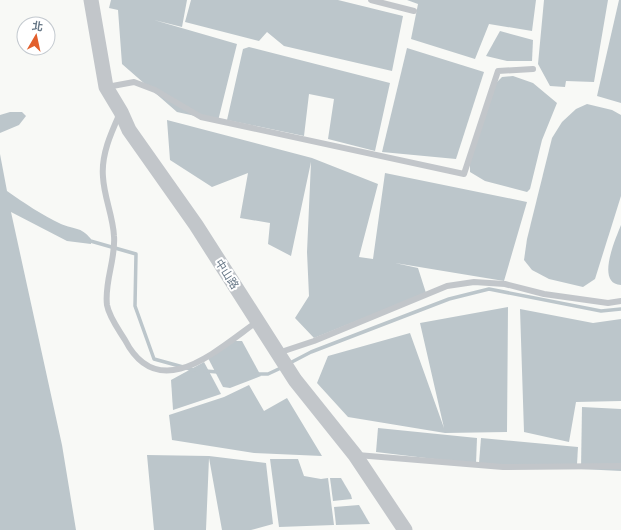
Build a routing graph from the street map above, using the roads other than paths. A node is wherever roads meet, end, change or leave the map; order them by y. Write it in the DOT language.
graph roads {
  1 [pos="91,0"];
  2 [pos="371,0"];
  3 [pos="414,11"];
  4 [pos="533,69"];
  5 [pos="106,87"];
  6 [pos="121,112"];
  7 [pos="621,301"];
  8 [pos="258,321"];
  9 [pos="283,361"];
  10 [pos="355,455"];
  11 [pos="621,466"];
  12 [pos="405,530"];
  1 -- 5 [label="street, 中山路"];
  2 -- 3 [label="lane"];
  4 -- 5 [label="lane"];
  5 -- 6 [label="street, 中山路"];
  6 -- 8 [label="street, 中山路"];
  6 -- 8 [label="lane"];
  7 -- 9 [label="lane"];
  8 -- 9 [label="street, 中山路"];
  9 -- 10 [label="street, 中山路"];
  10 -- 11 [label="lane"];
  10 -- 12 [label="street, 中山路"];
}
